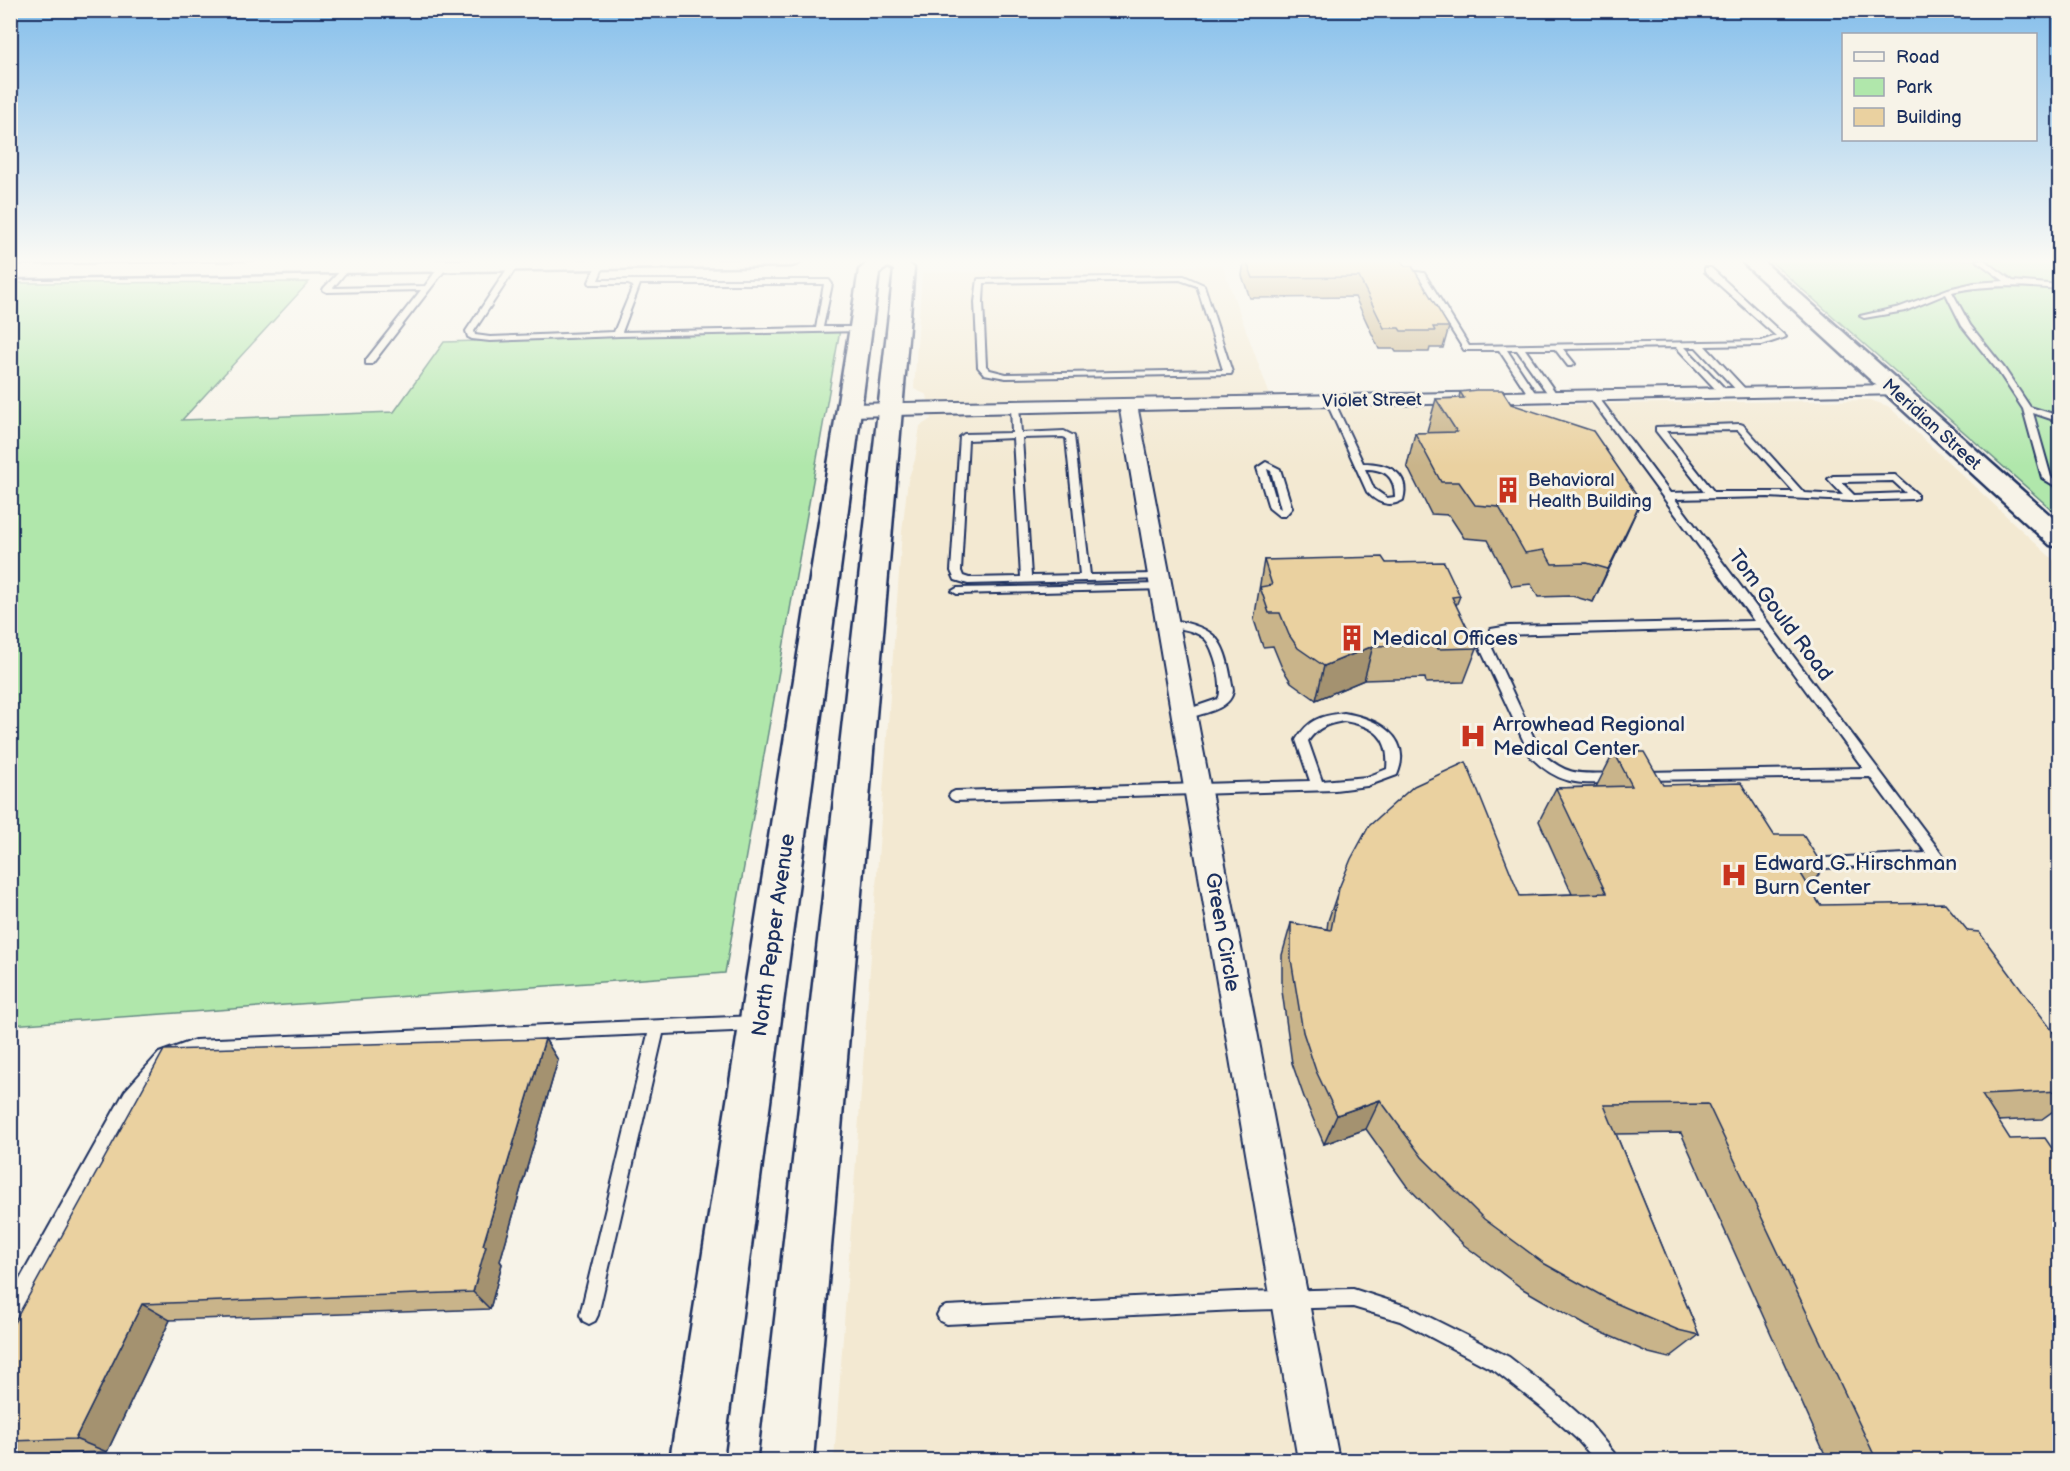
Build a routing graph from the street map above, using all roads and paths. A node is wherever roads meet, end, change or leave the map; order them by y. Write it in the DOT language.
graph roads {
  1 [pos="395,329"];
  2 [pos="472,329"];
  3 [pos="619,329"];
  4 [pos="861,329"];
  5 [pos="898,329"];
  6 [pos="980,329"];
  7 [pos="1214,329"];
  8 [pos="1455,329"];
  9 [pos="1772,329"];
  10 [pos="1826,329"];
  11 [pos="1968,329"];
  12 [pos="819,330"];
  13 [pos="621,334"];
  14 [pos="1698,344"];
  15 [pos="1679,345"];
  16 [pos="1557,346"];
  17 [pos="1501,347"];
  18 [pos="1519,347"];
  19 [pos="369,362"];
  20 [pos="1571,364"];
  21 [pos="1894,390"];
  22 [pos="1724,393"];
  23 [pos="1744,393"];
  24 [pos="1554,396"];
  25 [pos="1593,396"];
  26 [pos="1534,397"];
  27 [pos="1330,400"];
  28 [pos="1128,404"];
  29 [pos="1015,406"];
  30 [pos="891,409"];
  31 [pos="2026,409"];
  32 [pos="850,410"];
  33 [pos="2060,419"];
  34 [pos="1018,435"];
  35 [pos="1359,466"];
  36 [pos="2060,486"];
  37 [pos="1711,495"];
  38 [pos="1668,496"];
  39 [pos="1803,496"];
  40 [pos="1851,498"];
  41 [pos="2060,539"];
  42 [pos="1085,578"];
  43 [pos="1026,579"];
  44 [pos="1160,582"];
  45 [pos="957,591"];
  46 [pos="1168,623"];
  47 [pos="1762,624"];
  48 [pos="1184,715"];
  49 [pos="1872,772"];
  50 [pos="1317,785"];
  51 [pos="1198,790"];
  52 [pos="955,796"];
  53 [pos="1798,864"];
  54 [pos="760,1023"];
  55 [pos="657,1027"];
  56 [pos="1289,1299"];
  57 [pos="589,1315"];
  58 [pos="946,1315"];
  59 [pos="10,1316"];
  60 [pos="696,1461"];
  61 [pos="786,1461"];
  62 [pos="1318,1461"];
  63 [pos="1607,1461"];
  1 -- 19 [label="lane"];
  2 -- 13 [label="lane"];
  3 -- 13 [label="lane"];
  4 -- 12 [label="lane"];
  4 -- 32 [label="main road, North Pepper Avenue"];
  5 -- 30 [label="main road"];
  6 -- 7 [label="lane"];
  8 -- 17 [label="lane"];
  9 -- 14 [label="lane"];
  10 -- 21 [label="main road, Meridian Street"];
  11 -- 31 [label="lane"];
  12 -- 13 [label="lane"];
  14 -- 15 [label="lane"];
  14 -- 23 [label="lane"];
  15 -- 16 [label="lane"];
  15 -- 22 [label="lane"];
  16 -- 18 [label="lane"];
  16 -- 20 [label="lane"];
  17 -- 18 [label="lane"];
  17 -- 26 [label="lane"];
  18 -- 24 [label="lane"];
  21 -- 23 [label="street, Violet Street"];
  21 -- 41 [label="main road, Meridian Street"];
  22 -- 23 [label="street, Violet Street"];
  22 -- 25 [label="street, Violet Street"];
  24 -- 25 [label="street, Violet Street"];
  24 -- 26 [label="street, Violet Street"];
  25 -- 38 [label="lane, Tom Gould Road"];
  26 -- 27 [label="street, Violet Street"];
  27 -- 28 [label="street, Violet Street"];
  27 -- 35 [label="lane"];
  28 -- 29 [label="street, Violet Street"];
  28 -- 44 [label="street, Green Circle"];
  29 -- 30 [label="street, Violet Street"];
  29 -- 34 [label="lane"];
  30 -- 32 [label="street, Violet Street"];
  30 -- 61 [label="main road"];
  31 -- 33 [label="lane"];
  31 -- 36 [label="lane"];
  32 -- 54 [label="main road, North Pepper Avenue"];
  34 -- 42 [label="lane"];
  34 -- 43 [label="lane"];
  34 -- 43 [label="lane"];
  35 -- 35 [label="lane"];
  37 -- 38 [label="lane"];
  37 -- 39 [label="lane"];
  37 -- 39 [label="lane"];
  38 -- 47 [label="lane, Tom Gould Road"];
  39 -- 40 [label="lane"];
  40 -- 40 [label="lane"];
  42 -- 43 [label="lane"];
  42 -- 44 [label="lane"];
  44 -- 45 [label="lane"];
  44 -- 46 [label="street, Green Circle"];
  46 -- 48 [label="street, Green Circle"];
  46 -- 48 [label="lane"];
  47 -- 49 [label="lane, Tom Gould Road"];
  47 -- 49 [label="lane"];
  48 -- 51 [label="street, Green Circle"];
  49 -- 53 [label="lane, Tom Gould Road"];
  50 -- 50 [label="lane"];
  50 -- 51 [label="lane"];
  51 -- 52 [label="lane"];
  51 -- 56 [label="street, Green Circle"];
  54 -- 55 [label="lane"];
  54 -- 60 [label="main road, North Pepper Avenue"];
  55 -- 57 [label="lane"];
  55 -- 59 [label="lane"];
  56 -- 58 [label="lane"];
  56 -- 62 [label="street, Green Circle"];
  56 -- 63 [label="lane"];
}
